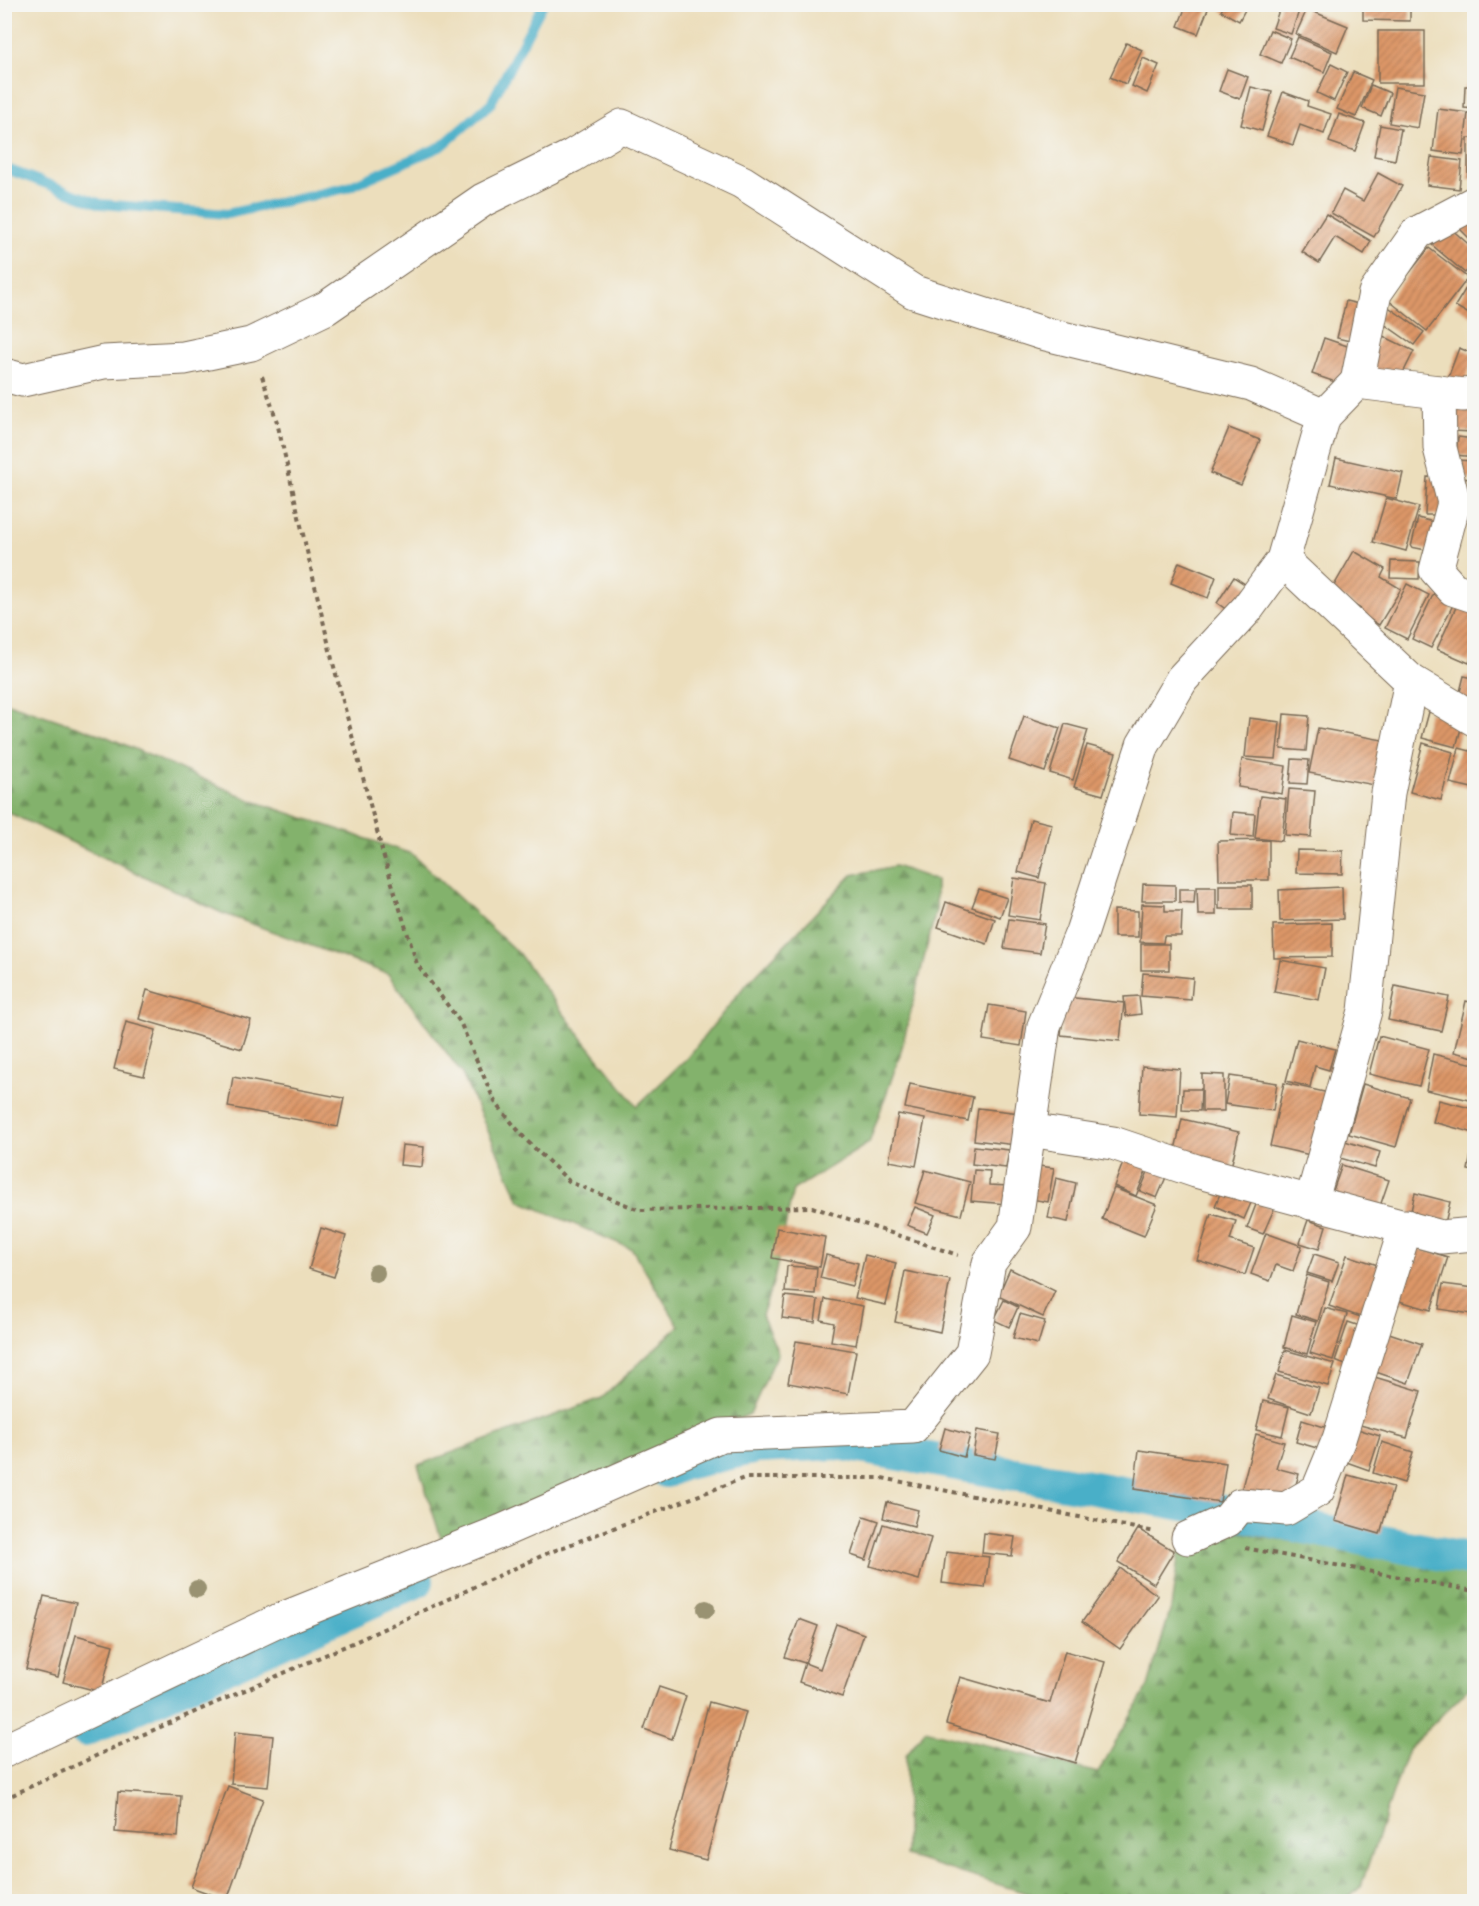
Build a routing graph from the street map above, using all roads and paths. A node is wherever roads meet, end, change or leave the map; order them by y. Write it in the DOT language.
graph roads {
  1 [pos="1474,203"];
  2 [pos="251,344"];
  3 [pos="4,375"];
  4 [pos="1357,382"];
  5 [pos="1439,392"];
  6 [pos="1474,394"];
  7 [pos="1324,416"];
  8 [pos="1282,560"];
  9 [pos="1474,596"];
  10 [pos="1411,681"];
  11 [pos="1474,719"];
  12 [pos="1029,1130"];
  13 [pos="1311,1203"];
  14 [pos="1406,1226"];
  15 [pos="1474,1234"];
  16 [pos="988,1263"];
  17 [pos="1188,1538"];
  18 [pos="1244,1548"];
  19 [pos="1474,1591"];
  20 [pos="4,1751"];
  21 [pos="4,1799"];
  1 -- 4 [label="street"];
  2 -- 3 [label="street"];
  2 -- 7 [label="street"];
  2 -- 16 [label="path"];
  4 -- 5 [label="street"];
  4 -- 7 [label="street"];
  5 -- 6 [label="street"];
  5 -- 9 [label="street"];
  7 -- 8 [label="street"];
  8 -- 10 [label="street"];
  8 -- 12 [label="street"];
  10 -- 11 [label="street"];
  10 -- 13 [label="street"];
  12 -- 13 [label="street"];
  12 -- 16 [label="street"];
  13 -- 14 [label="street"];
  14 -- 15 [label="street"];
  14 -- 17 [label="street"];
  16 -- 20 [label="street"];
  17 -- 21 [label="path"];
  18 -- 19 [label="path"];
}
